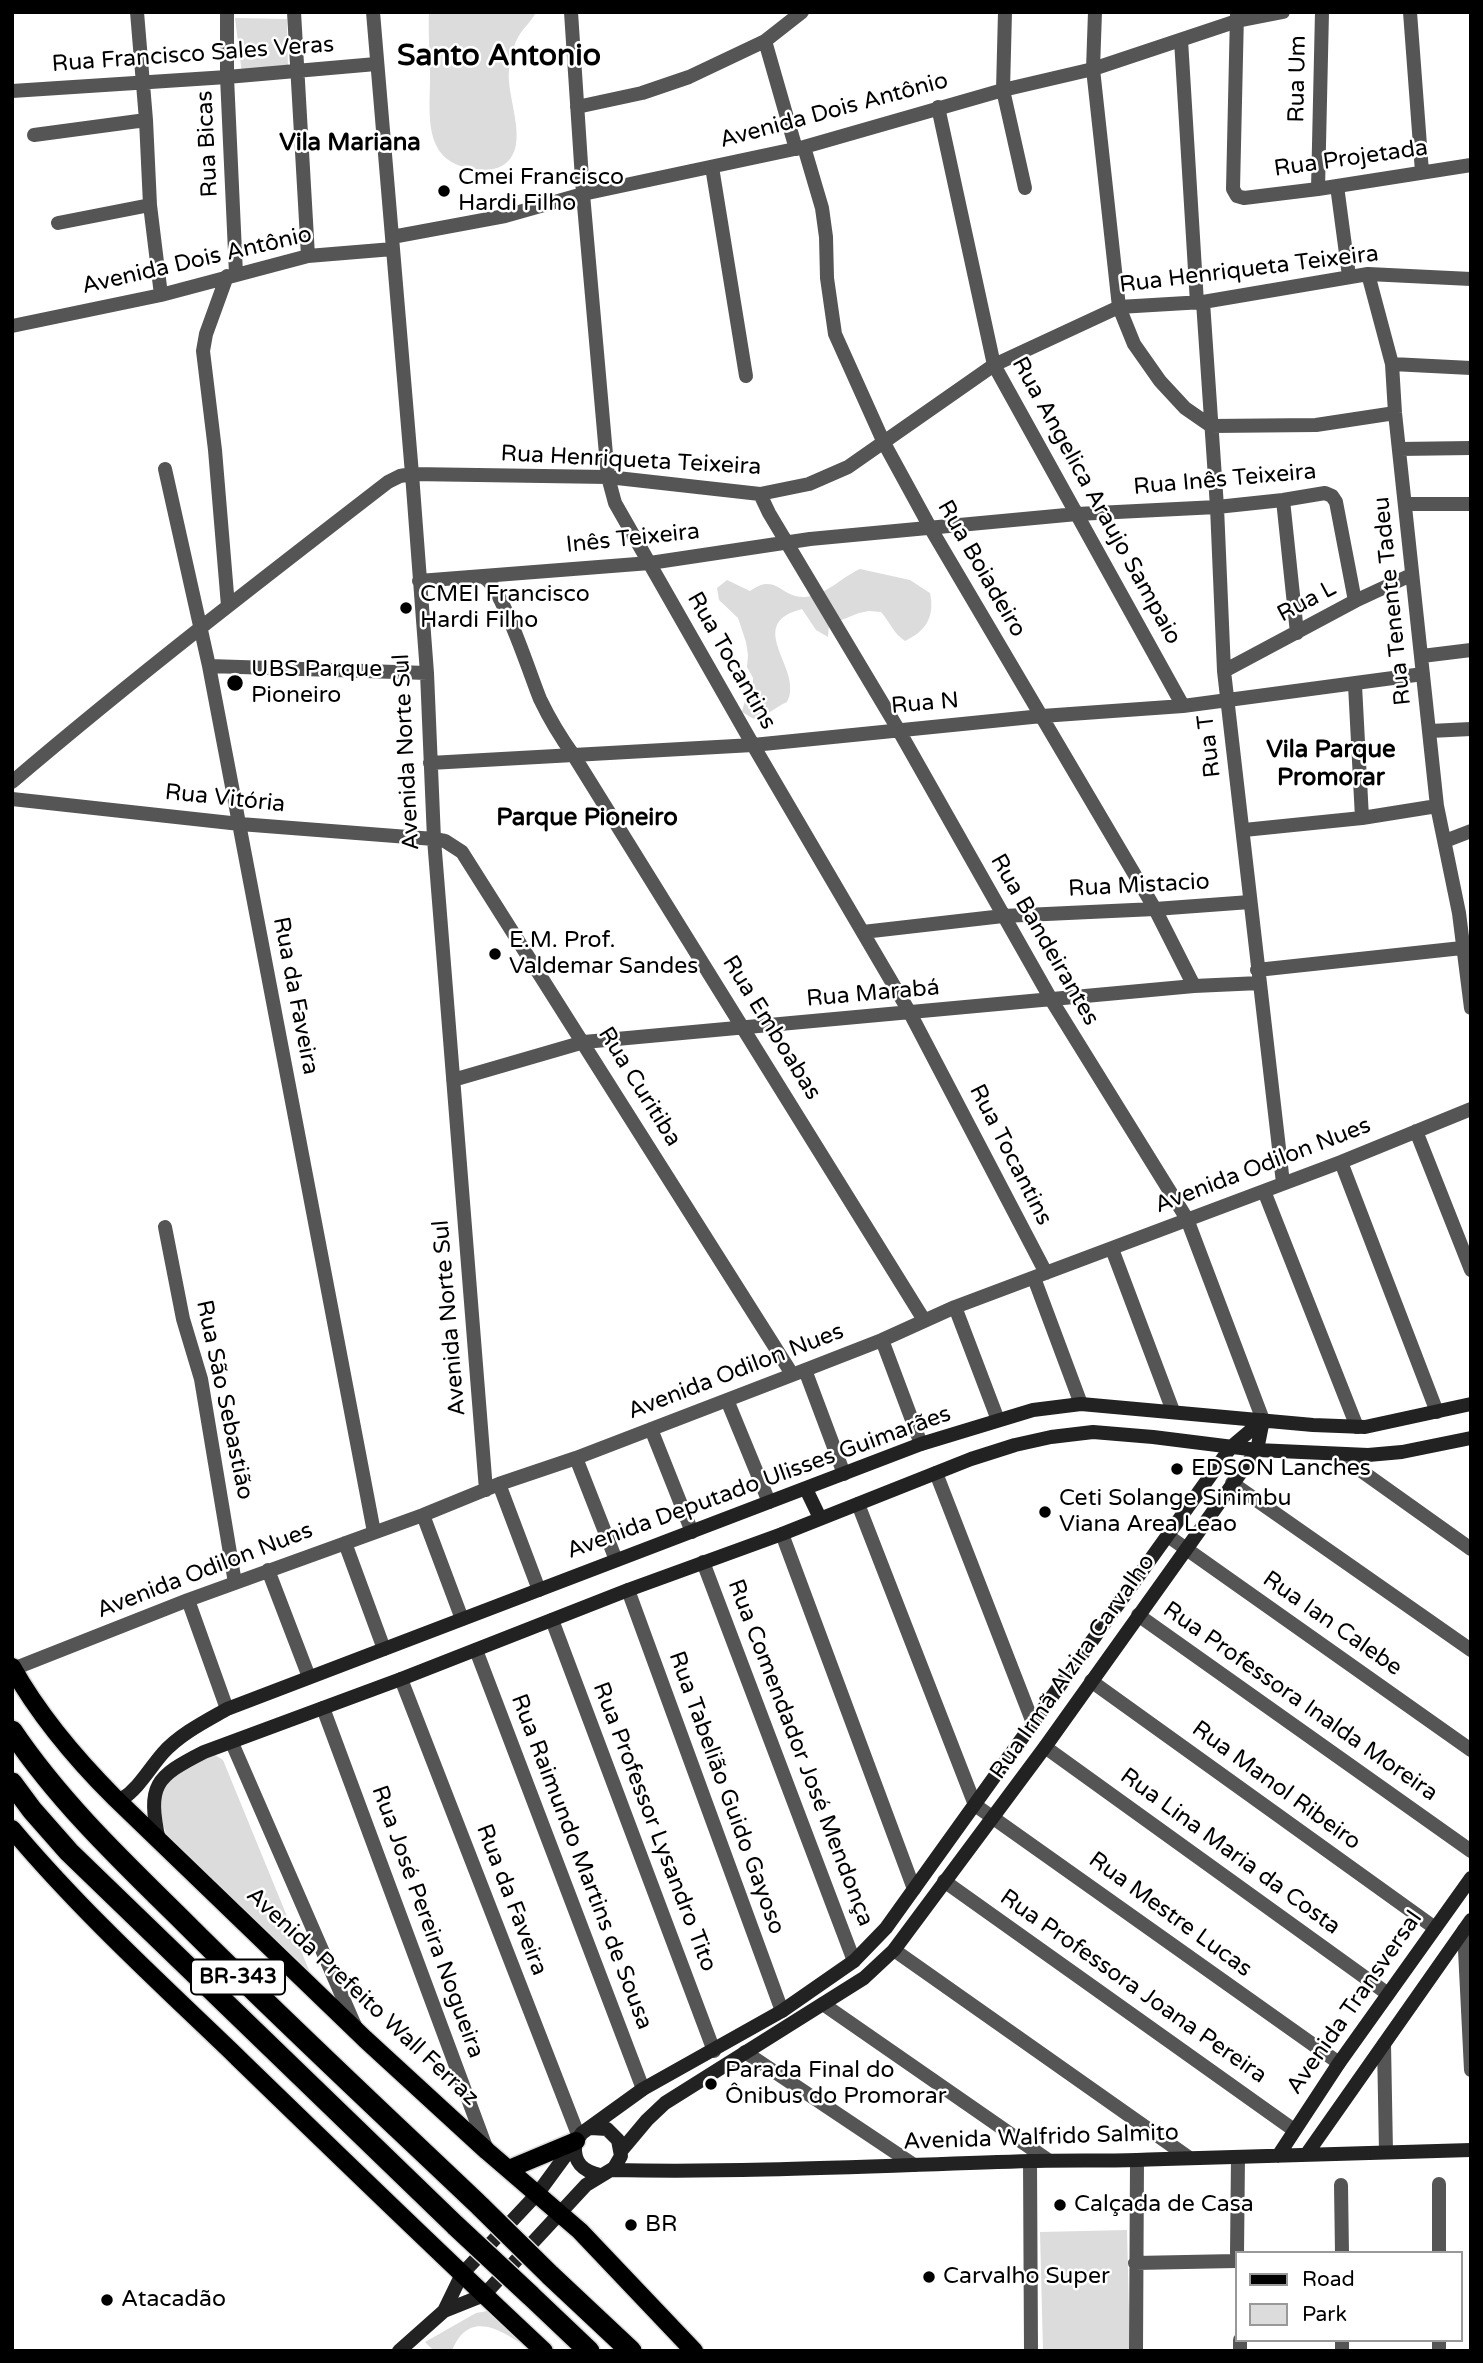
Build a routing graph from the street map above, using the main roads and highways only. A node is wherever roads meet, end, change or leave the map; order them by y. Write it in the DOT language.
graph roads {
  1 [pos="13,1668"];
  2 [pos="12,1731"];
  3 [pos="12,1783"];
  4 [pos="12,1829"];
  5 [pos="580,2138"];
  6 [pos="509,2169"];
  7 [pos="544,2351"];
  8 [pos="589,2351"];
  9 [pos="631,2351"];
  10 [pos="694,2351"];
  1 -- 6 [label="main road, Avenida Prefeito Wall Ferraz"];
  2 -- 9 [label="highway, BR-343, bridge"];
  3 -- 8 [label="highway, BR-343, bridge"];
  4 -- 7 [label="main road"];
  5 -- 6 [label="main road"];
  6 -- 10 [label="main road, Avenida Prefeito Wall Ferraz"];
}
